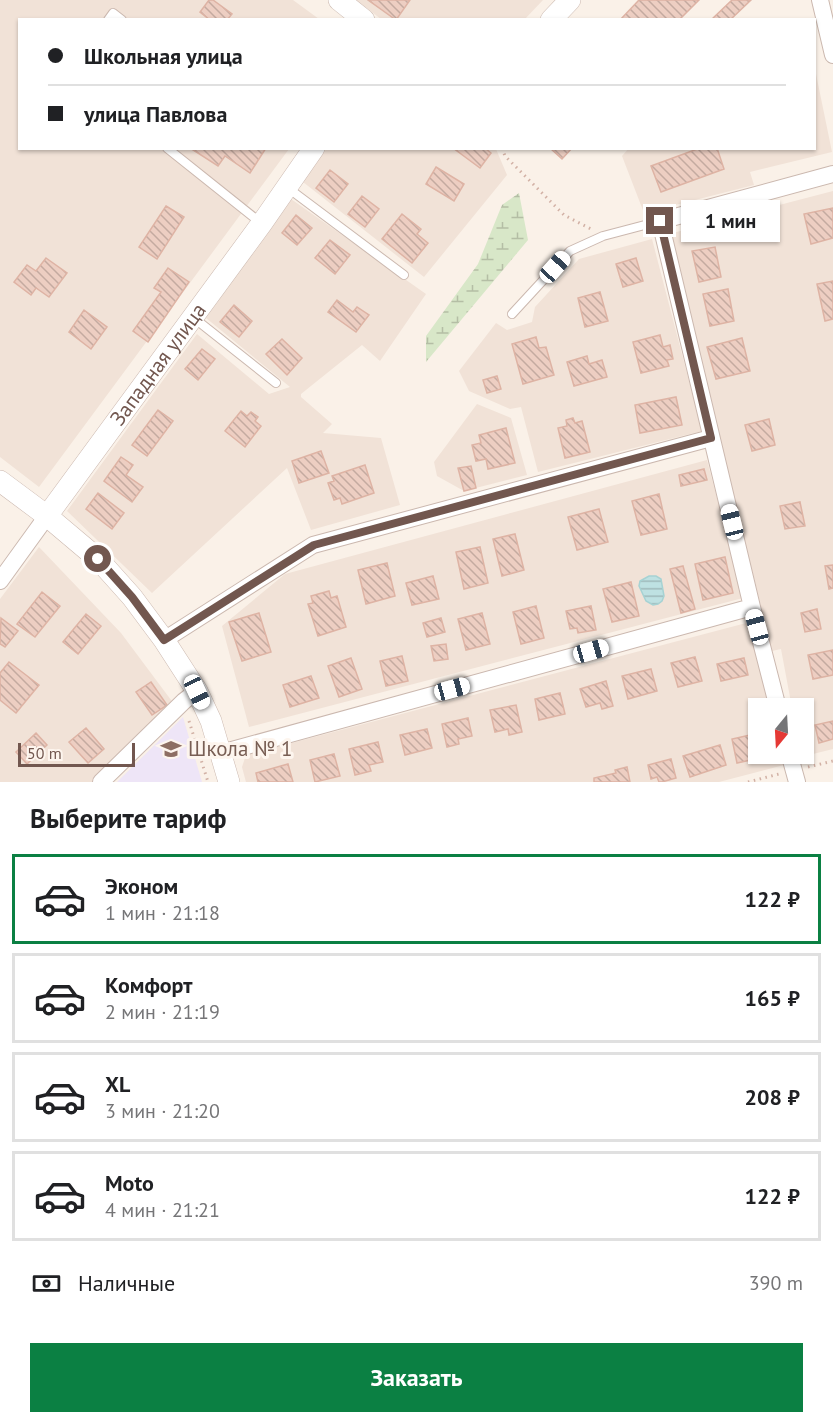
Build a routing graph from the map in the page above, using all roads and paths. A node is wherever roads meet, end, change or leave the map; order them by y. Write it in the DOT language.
graph roads {
  1 [pos="570,0"];
  2 [pos="820,0"];
  3 [pos="343,1"];
  4 [pos="362,18"];
  5 [pos="553,18"];
  6 [pos="833,55"];
  7 [pos="170,150"];
  8 [pos="313,150"];
  9 [pos="503,150"];
  10 [pos="833,174"];
  11 [pos="287,188"];
  12 [pos="660,221"];
  13 [pos="261,223"];
  14 [pos="603,236"];
  15 [pos="404,275"];
  16 [pos="512,314"];
  17 [pos="193,317"];
  18 [pos="276,383"];
  19 [pos="711,438"];
  20 [pos="0,481"];
  21 [pos="47,516"];
  22 [pos="0,581"];
  23 [pos="752,607"];
  24 [pos="164,640"];
  25 [pos="190,696"];
  26 [pos="775,698"];
  27 [pos="221,753"];
  28 [pos="792,764"];
  29 [pos="101,782"];
  30 [pos="208,782"];
  31 [pos="229,782"];
  32 [pos="796,782"];
  1 -- 5 [label="street"];
  2 -- 6 [label="street"];
  3 -- 4 [label="street"];
  7 -- 13 [label="lane"];
  8 -- 11 [label="street, Западная улица"];
  9 -- 14 [label="path"];
  10 -- 12 [label="street"];
  11 -- 13 [label="street, Западная улица"];
  11 -- 15 [label="lane"];
  12 -- 14 [label="lane"];
  12 -- 19 [label="street"];
  13 -- 17 [label="street, Западная улица"];
  14 -- 16 [label="lane"];
  17 -- 18 [label="lane"];
  17 -- 21 [label="street, Западная улица"];
  19 -- 23 [label="street"];
  19 -- 24 [label="street"];
  20 -- 21 [label="street"];
  21 -- 22 [label="street, Западная улица"];
  21 -- 24 [label="street"];
  23 -- 26 [label="street"];
  23 -- 27 [label="street"];
  24 -- 25 [label="street"];
  25 -- 27 [label="street"];
  25 -- 29 [label="street"];
  25 -- 30 [label="path"];
  27 -- 31 [label="street"];
  28 -- 32 [label="street"];
}
